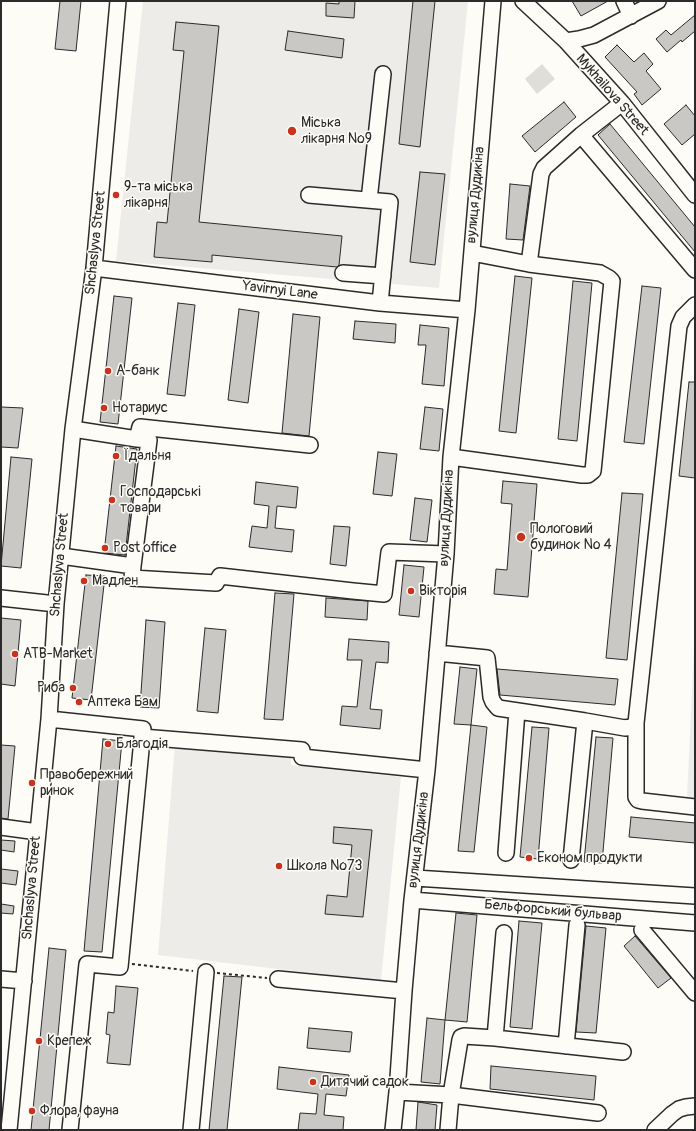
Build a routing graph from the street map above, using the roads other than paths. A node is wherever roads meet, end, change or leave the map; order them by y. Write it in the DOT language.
graph roads {
  1 [pos="118,1"];
  2 [pos="492,1"];
  3 [pos="523,1"];
  4 [pos="624,1"];
  5 [pos="658,1"];
  6 [pos="631,16"];
  7 [pos="566,41"];
  8 [pos="383,74"];
  9 [pos="622,103"];
  10 [pos="581,136"];
  11 [pos="309,195"];
  12 [pos="695,195"];
  13 [pos="369,200"];
  14 [pos="472,253"];
  15 [pos="529,264"];
  16 [pos="94,268"];
  17 [pos="695,270"];
  18 [pos="343,273"];
  19 [pos="383,276"];
  20 [pos="380,303"];
  21 [pos="695,305"];
  22 [pos="467,310"];
  23 [pos="73,429"];
  24 [pos="137,439"];
  25 [pos="310,445"];
  26 [pos="451,457"];
  27 [pos="446,554"];
  28 [pos="61,556"];
  29 [pos="133,566"];
  30 [pos="1,598"];
  31 [pos="56,604"];
  32 [pos="437,653"];
  33 [pos="517,711"];
  34 [pos="49,719"];
  35 [pos="585,721"];
  36 [pos="636,723"];
  37 [pos="142,737"];
  38 [pos="428,770"];
  39 [pos="695,807"];
  40 [pos="1,827"];
  41 [pos="38,832"];
  42 [pos="506,853"];
  43 [pos="571,860"];
  44 [pos="415,878"];
  45 [pos="695,896"];
  46 [pos="412,900"];
  47 [pos="695,923"];
  48 [pos="577,926"];
  49 [pos="642,930"];
  50 [pos="504,933"];
  51 [pos="206,972"];
  52 [pos="278,978"];
  53 [pos="1,979"];
  54 [pos="24,981"];
  55 [pos="404,991"];
  56 [pos="695,993"];
  57 [pos="495,1038"];
  58 [pos="566,1046"];
  59 [pos="623,1052"];
  60 [pos="397,1092"];
  61 [pos="451,1095"];
  62 [pos="695,1106"];
  63 [pos="598,1113"];
  64 [pos="9,1130"];
  65 [pos="70,1130"];
  66 [pos="191,1130"];
  67 [pos="394,1130"];
  68 [pos="448,1130"];
  69 [pos="656,1130"];
  1 -- 16 [label="street, Shchaslyva Street"];
  2 -- 14 [label="street, вулиця Дудикіна"];
  3 -- 7 [label="street, Mykhailova Street"];
  4 -- 6 [label="street"];
  5 -- 6 [label="street"];
  6 -- 7 [label="street"];
  7 -- 9 [label="street, Mykhailova Street"];
  8 -- 13 [label="street"];
  9 -- 10 [label="street"];
  9 -- 12 [label="street, Mykhailova Street"];
  10 -- 15 [label="street"];
  10 -- 17 [label="street"];
  11 -- 13 [label="street"];
  13 -- 19 [label="street"];
  14 -- 15 [label="street"];
  14 -- 22 [label="street, вулиця Дудикіна"];
  15 -- 26 [label="street"];
  16 -- 20 [label="street, Yavirnyi Lane"];
  16 -- 23 [label="street, Shchaslyva Street"];
  18 -- 19 [label="street"];
  19 -- 20 [label="street"];
  20 -- 22 [label="street, Yavirnyi Lane"];
  21 -- 36 [label="street"];
  22 -- 26 [label="street, вулиця Дудикіна"];
  23 -- 24 [label="street"];
  23 -- 28 [label="street, Shchaslyva Street"];
  24 -- 25 [label="street"];
  24 -- 29 [label="street"];
  26 -- 27 [label="street, вулиця Дудикіна"];
  27 -- 29 [label="street"];
  27 -- 32 [label="street, вулиця Дудикіна"];
  28 -- 29 [label="street"];
  28 -- 31 [label="street, Shchaslyva Street"];
  30 -- 31 [label="street"];
  31 -- 34 [label="street, Shchaslyva Street"];
  32 -- 33 [label="street"];
  32 -- 38 [label="street, вулиця Дудикіна"];
  33 -- 35 [label="street"];
  33 -- 42 [label="street"];
  34 -- 37 [label="street"];
  34 -- 41 [label="street, Shchaslyva Street"];
  35 -- 36 [label="street"];
  35 -- 43 [label="street"];
  36 -- 39 [label="street"];
  37 -- 38 [label="street"];
  37 -- 65 [label="street"];
  38 -- 44 [label="street, вулиця Дудикіна"];
  40 -- 41 [label="street"];
  41 -- 54 [label="street, Shchaslyva Street"];
  44 -- 45 [label="street, Бельфорський бульвар"];
  44 -- 46 [label="street, вулиця Дудикіна"];
  46 -- 47 [label="street, Бельфорський бульвар"];
  46 -- 55 [label="street, вулиця Дудикіна"];
  48 -- 58 [label="street"];
  49 -- 56 [label="street"];
  50 -- 57 [label="street"];
  51 -- 66 [label="street"];
  52 -- 55 [label="street"];
  53 -- 54 [label="street"];
  54 -- 64 [label="street, Shchaslyva Street"];
  55 -- 60 [label="street, вулиця Дудикіна"];
  57 -- 58 [label="street"];
  57 -- 61 [label="street"];
  58 -- 59 [label="street"];
  60 -- 61 [label="street"];
  60 -- 67 [label="street, вулиця Дудикіна"];
  61 -- 63 [label="street"];
  61 -- 68 [label="street"];
  62 -- 69 [label="street"];
}
